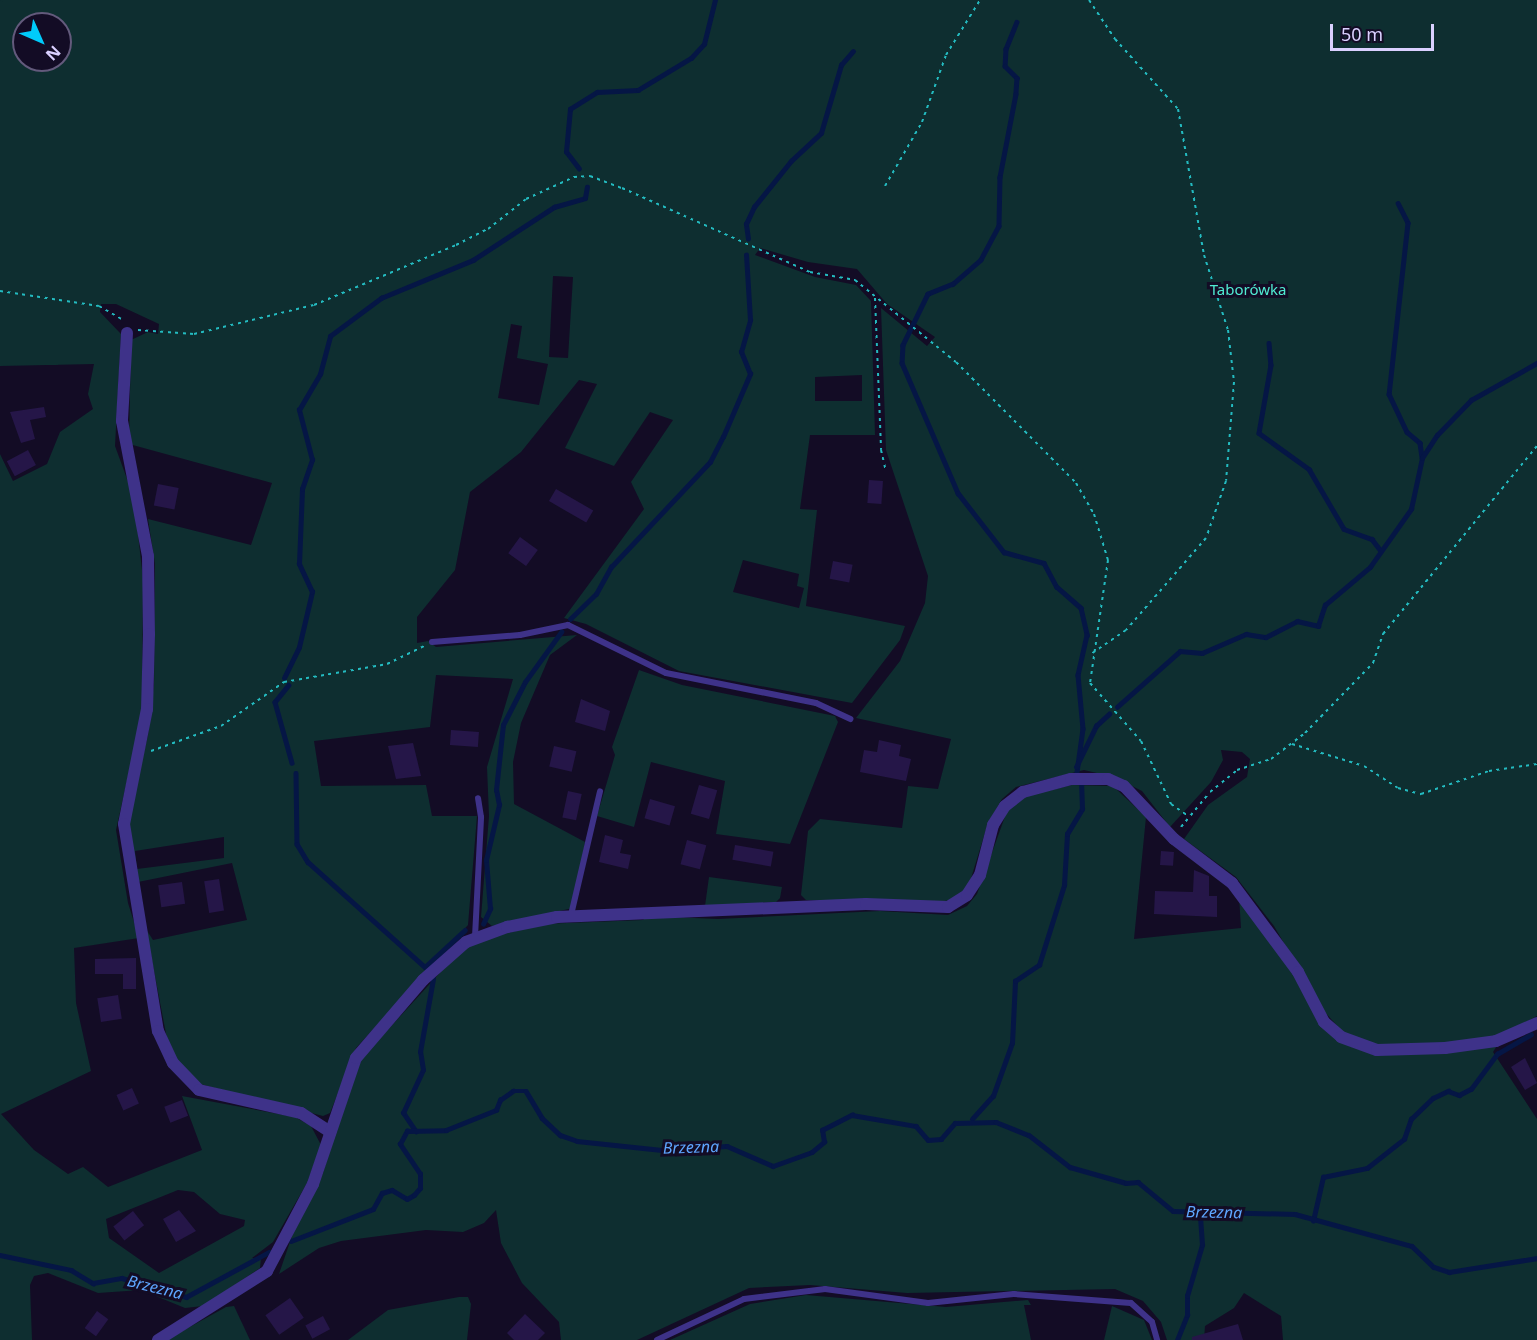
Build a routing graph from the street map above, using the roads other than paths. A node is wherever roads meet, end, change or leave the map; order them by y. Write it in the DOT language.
graph roads {
  1 [pos="127,333"];
  2 [pos="432,642"];
  3 [pos="850,719"];
  4 [pos="600,791"];
  5 [pos="478,798"];
  6 [pos="569,917"];
  7 [pos="475,937"];
  8 [pos="1537,1023"];
  9 [pos="330,1132"];
  10 [pos="158,1340"];
  11 [pos="657,1340"];
  12 [pos="1157,1340"];
  1 -- 9 [label="street"];
  2 -- 3 [label="lane"];
  4 -- 6 [label="lane"];
  5 -- 7 [label="lane"];
  6 -- 7 [label="street"];
  6 -- 8 [label="street"];
  7 -- 9 [label="street"];
  9 -- 10 [label="street"];
  11 -- 12 [label="lane"];
}
